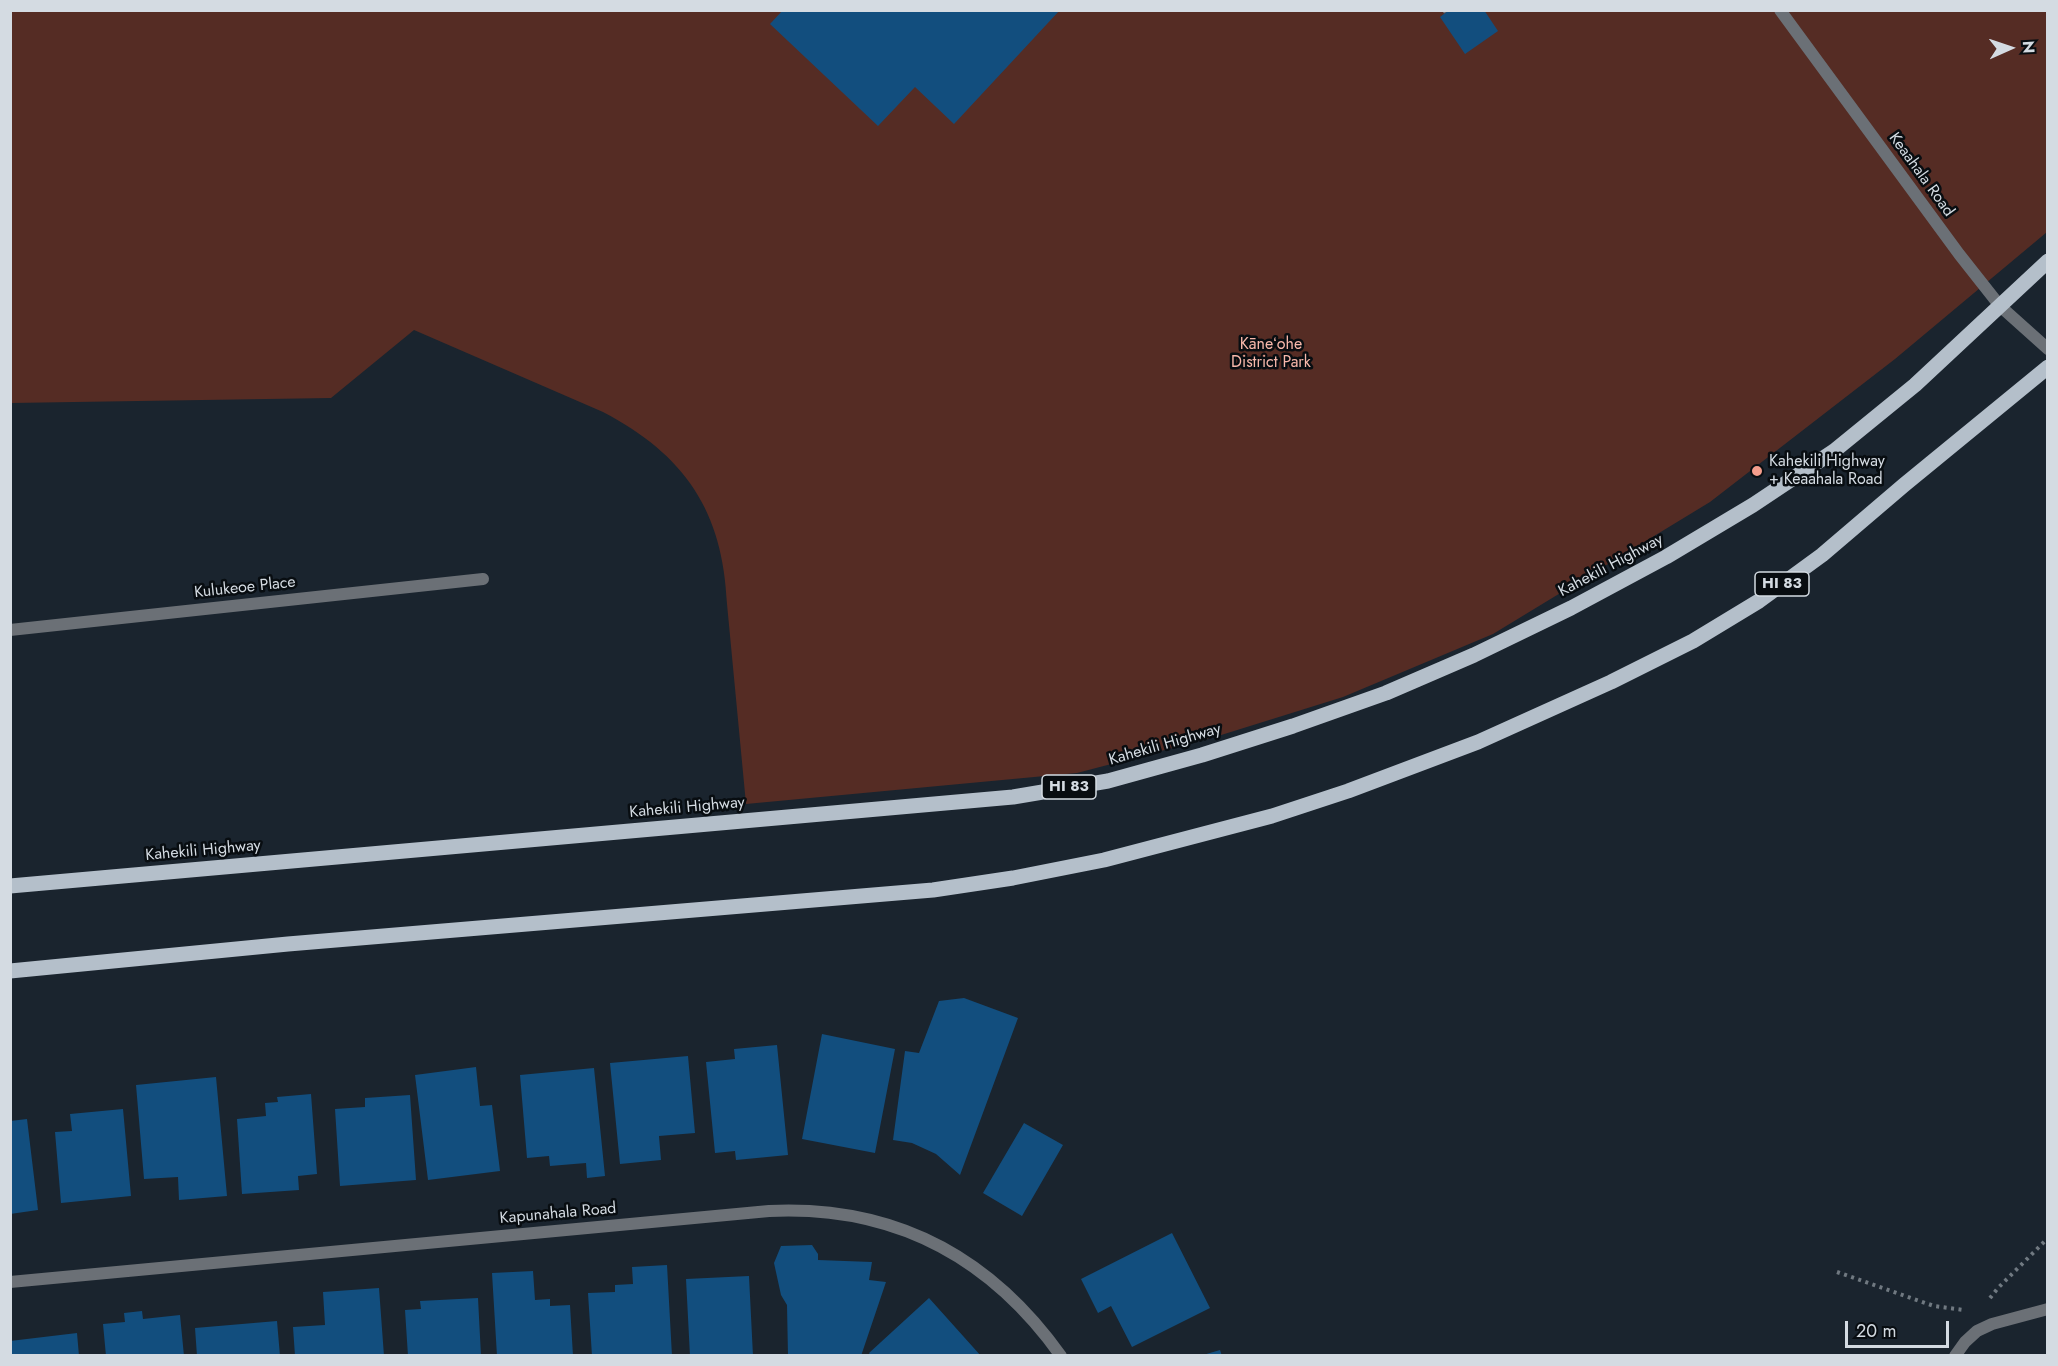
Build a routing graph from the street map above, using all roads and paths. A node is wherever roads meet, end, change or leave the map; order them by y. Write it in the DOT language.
graph roads {
  1 [pos="1780,10"];
  2 [pos="2048,261"];
  3 [pos="2001,306"];
  4 [pos="2048,349"];
  5 [pos="2048,367"];
  6 [pos="483,579"];
  7 [pos="10,630"];
  8 [pos="10,886"];
  9 [pos="10,971"];
  10 [pos="2048,1238"];
  11 [pos="1837,1272"];
  12 [pos="10,1282"];
  13 [pos="2048,1309"];
  14 [pos="1980,1312"];
  15 [pos="1972,1336"];
  16 [pos="1061,1356"];
  17 [pos="1955,1356"];
  1 -- 3 [label="street, Keaahala Road"];
  2 -- 3 [label="main road, Kahekili Highway / HI 83"];
  3 -- 4 [label="street, Keaahala Road"];
  3 -- 8 [label="main road, Kahekili Highway / HI 83"];
  5 -- 9 [label="main road, HI 83"];
  6 -- 7 [label="street, Kulukeoe Place"];
  10 -- 14 [label="path"];
  11 -- 14 [label="path"];
  12 -- 16 [label="street, Kapunahala Road"];
  13 -- 15 [label="street"];
  14 -- 15 [label="path"];
  15 -- 17 [label="street"];
}
